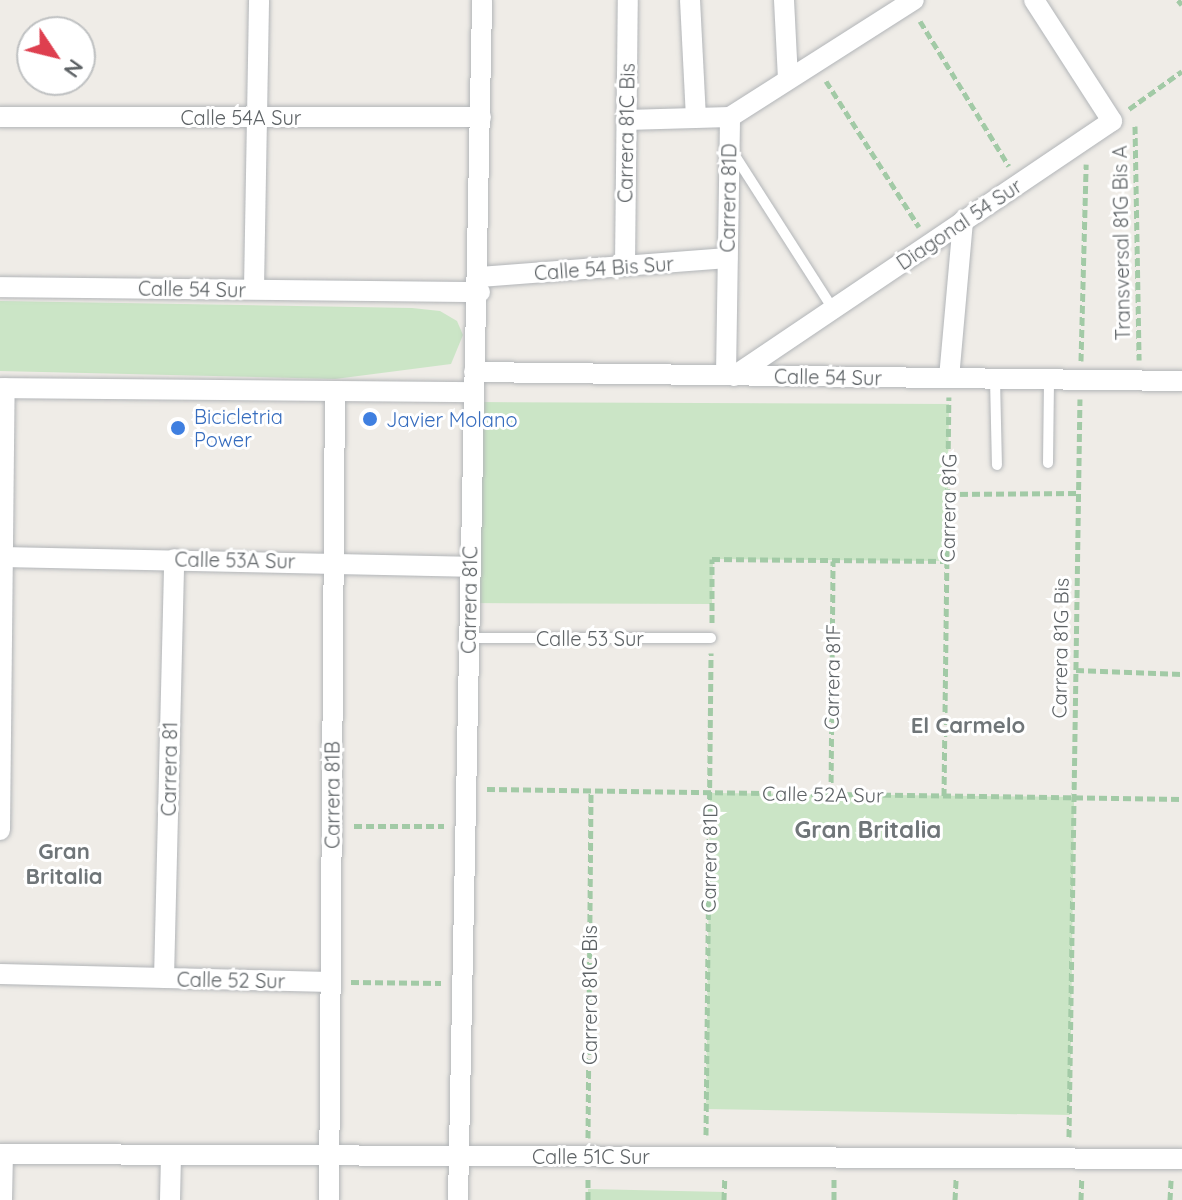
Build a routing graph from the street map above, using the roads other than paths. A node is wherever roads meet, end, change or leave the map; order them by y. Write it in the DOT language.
graph roads {
  1 [pos="259,0"];
  2 [pos="482,0"];
  3 [pos="628,0"];
  4 [pos="690,0"];
  5 [pos="784,0"];
  6 [pos="1034,0"];
  7 [pos="911,2"];
  8 [pos="788,79"];
  9 [pos="0,117"];
  10 [pos="257,117"];
  11 [pos="481,117"];
  12 [pos="730,117"];
  13 [pos="696,118"];
  14 [pos="626,120"];
  15 [pos="729,146"];
  16 [pos="963,221"];
  17 [pos="727,258"];
  18 [pos="625,266"];
  19 [pos="480,284"];
  20 [pos="0,287"];
  21 [pos="254,289"];
  22 [pos="833,309"];
  23 [pos="730,376"];
  24 [pos="949,378"];
  25 [pos="995,379"];
  26 [pos="1049,379"];
  27 [pos="1182,381"];
  28 [pos="473,382"];
  29 [pos="3,388"];
  30 [pos="335,391"];
  31 [pos="1048,463"];
  32 [pos="997,465"];
  33 [pos="2,557"];
  34 [pos="174,559"];
  35 [pos="334,563"];
  36 [pos="469,567"];
  37 [pos="468,638"];
  38 [pos="711,638"];
  39 [pos="0,830"];
  40 [pos="0,974"];
  41 [pos="164,978"];
  42 [pos="331,982"];
  43 [pos="1,1154"];
  44 [pos="171,1155"];
  45 [pos="330,1155"];
  46 [pos="459,1155"];
  47 [pos="1182,1159"];
  48 [pos="2,1200"];
  49 [pos="170,1200"];
  50 [pos="329,1200"];
  51 [pos="458,1200"];
  1 -- 10 [label="street"];
  2 -- 11 [label="street, Carrera 81C"];
  3 -- 14 [label="street, Carrera 81C Bis"];
  4 -- 13 [label="street"];
  5 -- 8 [label="street"];
  6 -- 16 [label="street, Diagonal 54 Sur"];
  7 -- 8 [label="street"];
  8 -- 12 [label="street"];
  9 -- 10 [label="street, Calle 54A Sur"];
  10 -- 11 [label="street, Calle 54A Sur"];
  10 -- 21 [label="street"];
  11 -- 19 [label="street, Carrera 81C"];
  12 -- 13 [label="street"];
  12 -- 15 [label="street, Carrera 81D"];
  13 -- 14 [label="street"];
  14 -- 18 [label="street, Carrera 81C Bis"];
  15 -- 17 [label="street, Carrera 81D"];
  15 -- 22 [label="lane"];
  16 -- 22 [label="street, Diagonal 54 Sur"];
  16 -- 24 [label="street"];
  17 -- 18 [label="street, Calle 54 Bis Sur"];
  17 -- 23 [label="street, Carrera 81D"];
  18 -- 19 [label="street, Calle 54 Bis Sur"];
  19 -- 21 [label="street, Calle 54 Sur"];
  19 -- 28 [label="street, Carrera 81C"];
  20 -- 21 [label="street, Calle 54 Sur"];
  22 -- 23 [label="street, Diagonal 54 Sur"];
  23 -- 24 [label="street, Calle 54 Sur"];
  23 -- 28 [label="street, Calle 54 Sur"];
  24 -- 25 [label="street, Calle 54 Sur"];
  25 -- 26 [label="street, Calle 54 Sur"];
  25 -- 32 [label="lane"];
  26 -- 27 [label="street, Calle 54 Sur"];
  26 -- 31 [label="lane"];
  28 -- 30 [label="street, Calle 54 Sur"];
  28 -- 36 [label="street, Carrera 81C"];
  29 -- 30 [label="street, Calle 54 Sur"];
  29 -- 33 [label="street"];
  30 -- 35 [label="street, Carrera 81B"];
  33 -- 34 [label="street, Calle 53A Sur"];
  33 -- 39 [label="street"];
  34 -- 35 [label="street, Calle 53A Sur"];
  34 -- 41 [label="street, Carrera 81"];
  35 -- 36 [label="street, Calle 53A Sur"];
  35 -- 42 [label="street, Carrera 81B"];
  36 -- 37 [label="street, Carrera 81C"];
  37 -- 38 [label="lane, Calle 53 Sur"];
  37 -- 46 [label="street, Carrera 81C"];
  40 -- 41 [label="street, Calle 52 Sur"];
  41 -- 42 [label="street, Calle 52 Sur"];
  42 -- 45 [label="street, Carrera 81B"];
  43 -- 44 [label="street, Calle 51C Sur"];
  43 -- 48 [label="street"];
  44 -- 45 [label="street, Calle 51C Sur"];
  44 -- 49 [label="street"];
  45 -- 46 [label="street, Calle 51C Sur"];
  45 -- 50 [label="street, Carrera 81B"];
  46 -- 47 [label="street, Calle 51C Sur"];
  46 -- 51 [label="street, Carrera 81C"];
}
